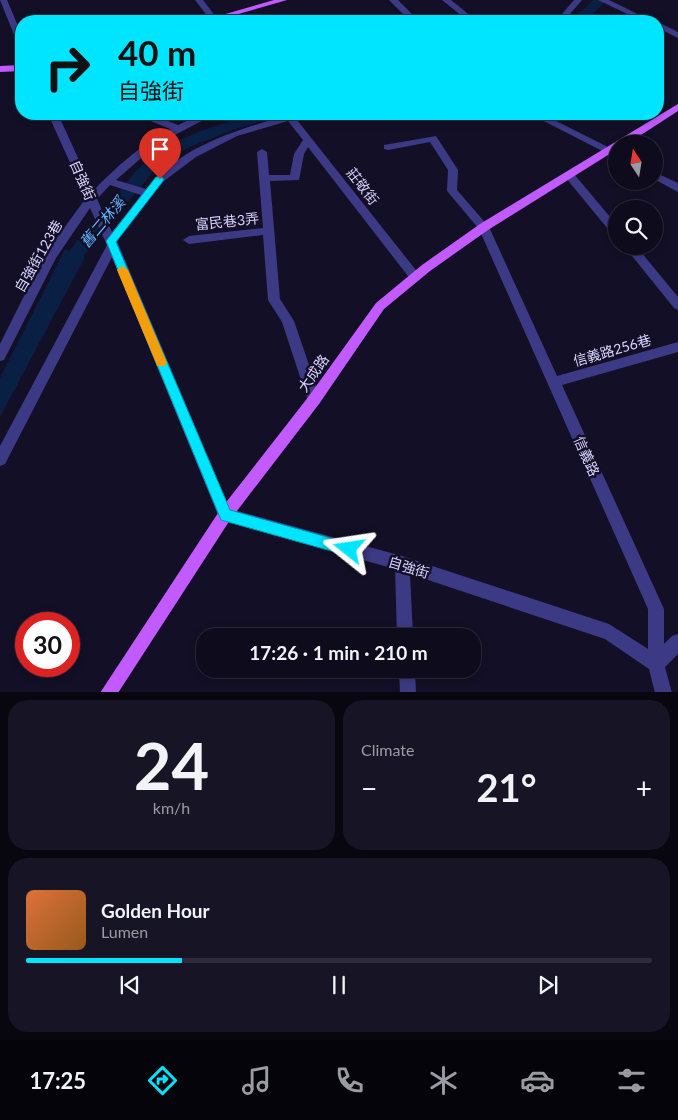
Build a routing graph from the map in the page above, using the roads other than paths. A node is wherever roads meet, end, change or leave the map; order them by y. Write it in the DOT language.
graph roads {
  1 [pos="3,0"];
  2 [pos="199,0"];
  3 [pos="283,0"];
  4 [pos="393,0"];
  5 [pos="446,0"];
  6 [pos="578,0"];
  7 [pos="609,2"];
  8 [pos="208,15"];
  9 [pos="232,15"];
  10 [pos="408,15"];
  11 [pos="465,15"];
  12 [pos="565,15"];
  13 [pos="628,15"];
  14 [pos="15,28"];
  15 [pos="664,28"];
  16 [pos="678,34"];
  17 [pos="15,69"];
  18 [pos="0,70"];
  19 [pos="678,106"];
  20 [pos="664,116"];
  21 [pos="56,120"];
  22 [pos="156,120"];
  23 [pos="197,120"];
  24 [pos="275,120"];
  25 [pos="294,120"];
  26 [pos="548,120"];
  27 [pos="556,120"];
  28 [pos="657,120"];
  29 [pos="554,123"];
  30 [pos="178,129"];
  31 [pos="636,135"];
  32 [pos="308,139"];
  33 [pos="608,146"];
  34 [pos="388,148"];
  35 [pos="262,152"];
  36 [pos="608,153"];
  37 [pos="570,176"];
  38 [pos="264,178"];
  39 [pos="663,180"];
  40 [pos="108,181"];
  41 [pos="678,188"];
  42 [pos="149,194"];
  43 [pos="91,198"];
  44 [pos="608,221"];
  45 [pos="484,227"];
  46 [pos="268,231"];
  47 [pos="189,240"];
  48 [pos="111,244"];
  49 [pos="636,255"];
  50 [pos="415,278"];
  51 [pos="678,305"];
  52 [pos="678,347"];
  53 [pos="0,356"];
  54 [pos="554,382"];
  55 [pos="314,400"];
  56 [pos="0,460"];
  57 [pos="225,515"];
  58 [pos="402,564"];
  59 [pos="405,628"];
  60 [pos="678,642"];
  61 [pos="656,664"];
  62 [pos="407,678"];
  63 [pos="108,692"];
  64 [pos="408,692"];
  65 [pos="664,692"];
  1 -- 14 [label="street"];
  2 -- 8 [label="street"];
  3 -- 9 [label="main road"];
  4 -- 10 [label="street"];
  5 -- 11 [label="street"];
  6 -- 12 [label="street"];
  7 -- 13 [label="street"];
  15 -- 16 [label="street"];
  17 -- 18 [label="main road"];
  19 -- 20 [label="main road, 大成路"];
  21 -- 43 [label="street, 自強街"];
  22 -- 30 [label="street"];
  23 -- 30 [label="street, 自強街123巷"];
  24 -- 42 [label="street"];
  25 -- 32 [label="street, 莊敬街"];
  26 -- 29 [label="street"];
  27 -- 29 [label="street"];
  28 -- 31 [label="main road, 大成路"];
  29 -- 33 [label="street"];
  30 -- 40 [label="street, 自強街123巷"];
  32 -- 38 [label="street"];
  32 -- 50 [label="street, 莊敬街"];
  34 -- 45 [label="street, 信義路"];
  35 -- 38 [label="street, 富民巷3弄"];
  36 -- 37 [label="main road, 大成路"];
  37 -- 44 [label="street"];
  37 -- 45 [label="main road, 大成路"];
  38 -- 46 [label="street, 富民巷3弄"];
  39 -- 41 [label="street"];
  40 -- 42 [label="street"];
  40 -- 43 [label="street, 自強街123巷"];
  42 -- 48 [label="street"];
  43 -- 48 [label="street, 自強街"];
  43 -- 53 [label="street, 自強街123巷"];
  45 -- 50 [label="main road, 大成路"];
  45 -- 54 [label="street, 信義路"];
  46 -- 47 [label="street, 富民巷3弄"];
  46 -- 55 [label="street, 富民巷3弄"];
  48 -- 56 [label="street"];
  48 -- 57 [label="street, 自強街"];
  49 -- 51 [label="street"];
  50 -- 55 [label="main road, 大成路"];
  52 -- 54 [label="street, 信義路256巷"];
  54 -- 61 [label="street, 信義路"];
  55 -- 57 [label="main road, 大成路"];
  57 -- 58 [label="street, 自強街"];
  57 -- 63 [label="main road, 大成路"];
  58 -- 59 [label="street"];
  58 -- 61 [label="street, 自強街"];
  60 -- 61 [label="street"];
  61 -- 65 [label="street, 信義路"];
  62 -- 64 [label="street"];
}
